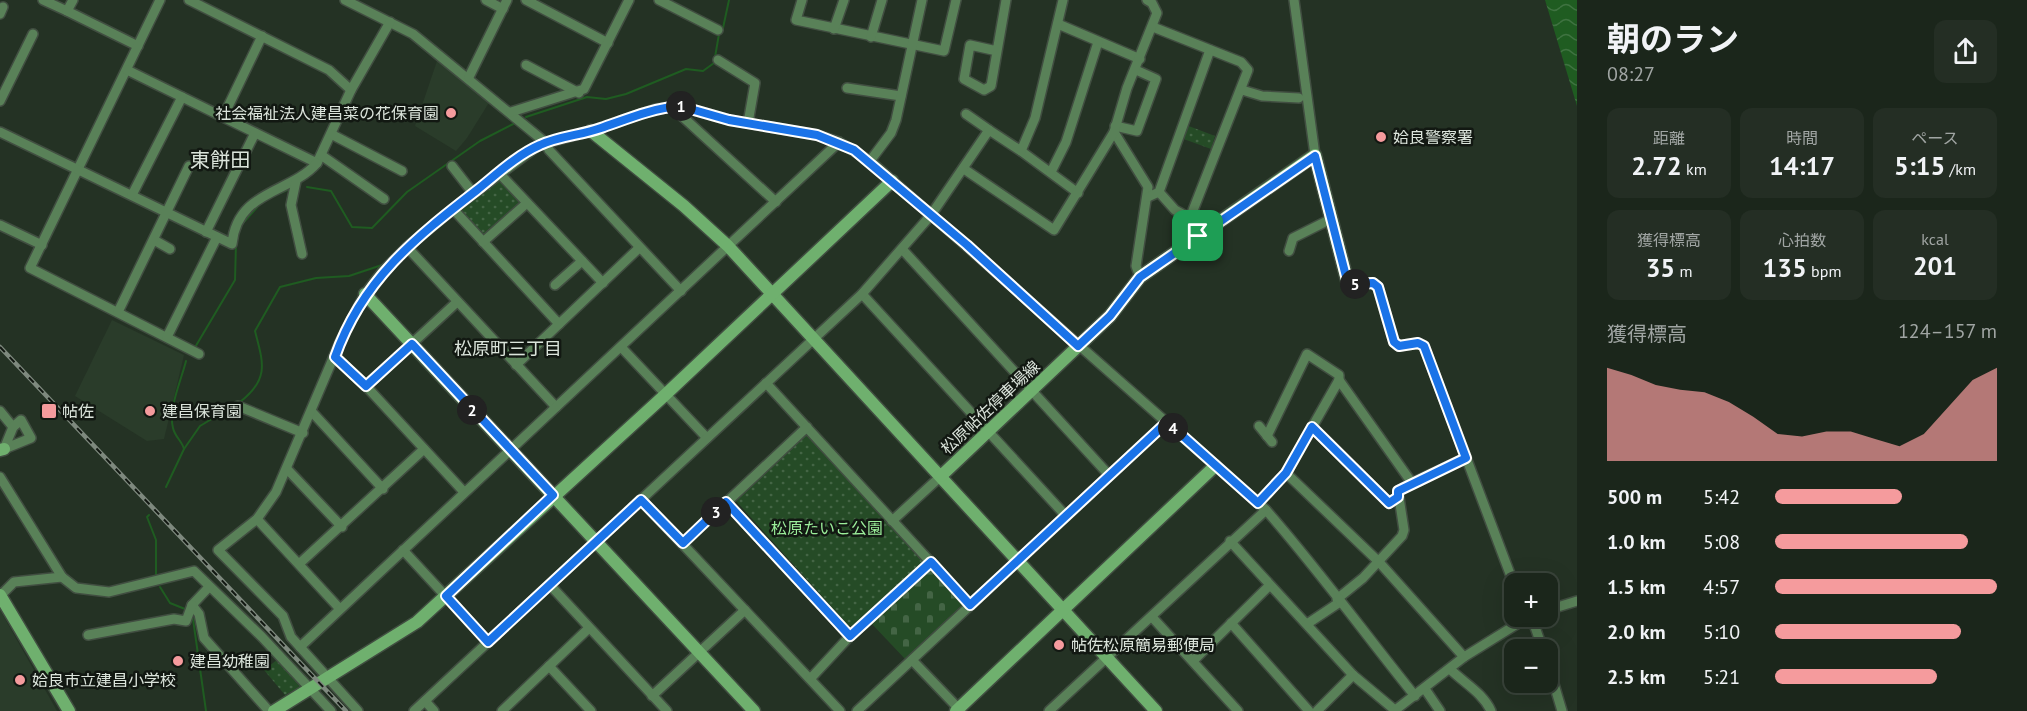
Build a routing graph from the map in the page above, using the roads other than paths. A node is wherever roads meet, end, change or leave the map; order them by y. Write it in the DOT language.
graph roads {
  1 [pos="43,0"];
  2 [pos="73,0"];
  3 [pos="160,0"];
  4 [pos="189,0"];
  5 [pos="345,0"];
  6 [pos="486,0"];
  7 [pos="526,0"];
  8 [pos="629,0"];
  9 [pos="659,0"];
  10 [pos="802,0"];
  11 [pos="844,0"];
  12 [pos="882,0"];
  13 [pos="922,0"];
  14 [pos="956,0"];
  15 [pos="1006,0"];
  16 [pos="1063,0"];
  17 [pos="1294,0"];
  18 [pos="1152,1"];
  19 [pos="505,4"];
  20 [pos="67,11"];
  21 [pos="390,22"];
  22 [pos="1058,24"];
  23 [pos="1153,27"];
  24 [pos="834,29"];
  25 [pos="718,30"];
  26 [pos="33,33"];
  27 [pos="261,36"];
  28 [pos="871,37"];
  29 [pos="1098,42"];
  30 [pos="608,43"];
  31 [pos="138,46"];
  32 [pos="912,46"];
  33 [pos="1210,50"];
  34 [pos="998,51"];
  35 [pos="1140,59"];
  36 [pos="717,60"];
  37 [pos="526,65"];
  38 [pos="127,70"];
  39 [pos="1136,70"];
  40 [pos="469,77"];
  41 [pos="847,88"];
  42 [pos="351,90"];
  43 [pos="1242,90"];
  44 [pos="579,93"];
  45 [pos="182,96"];
  46 [pos="901,96"];
  47 [pos="1299,98"];
  48 [pos="0,101"];
  49 [pos="672,107"];
  50 [pos="510,112"];
  51 [pos="966,114"];
  52 [pos="223,117"];
  53 [pos="748,123"];
  54 [pos="989,129"];
  55 [pos="1114,129"];
  56 [pos="591,131"];
  57 [pos="0,132"];
  58 [pos="255,133"];
  59 [pos="331,134"];
  60 [pos="546,142"];
  61 [pos="839,142"];
  62 [pos="1021,151"];
  63 [pos="1315,156"];
  64 [pos="319,159"];
  65 [pos="870,160"];
  66 [pos="452,165"];
  67 [pos="189,166"];
  68 [pos="964,170"];
  69 [pos="78,171"];
  70 [pos="402,171"];
  71 [pos="1052,172"];
  72 [pos="499,173"];
  73 [pos="296,181"];
  74 [pos="892,181"];
  75 [pos="1159,192"];
  76 [pos="473,193"];
  77 [pos="1078,193"];
  78 [pos="132,195"];
  79 [pos="1148,197"];
  80 [pos="384,199"];
  81 [pos="526,202"];
  82 [pos="776,202"];
  83 [pos="453,209"];
  84 [pos="167,213"];
  85 [pos="931,215"];
  86 [pos="1190,218"];
  87 [pos="1331,219"];
  88 [pos="0,225"];
  89 [pos="206,232"];
  90 [pos="1198,236"];
  91 [pos="217,237"];
  92 [pos="154,240"];
  93 [pos="483,242"];
  94 [pos="42,245"];
  95 [pos="728,246"];
  96 [pos="406,247"];
  97 [pos="639,248"];
  98 [pos="170,249"];
  99 [pos="902,249"];
  100 [pos="1289,251"];
  101 [pos="302,254"];
  102 [pos="582,261"];
  103 [pos="1140,277"];
  104 [pos="603,283"];
  105 [pos="1348,284"];
  106 [pos="555,285"];
  107 [pos="681,291"];
  108 [pos="771,292"];
  109 [pos="365,294"];
  110 [pos="862,294"];
  111 [pos="457,302"];
  112 [pos="118,312"];
  113 [pos="559,324"];
  114 [pos="167,337"];
  115 [pos="815,338"];
  116 [pos="412,344"];
  117 [pos="1078,346"];
  118 [pos="621,347"];
  119 [pos="199,354"];
  120 [pos="335,357"];
  121 [pos="516,365"];
  122 [pos="1339,380"];
  123 [pos="766,383"];
  124 [pos="366,386"];
  125 [pos="1031,390"];
  126 [pos="665,395"];
  127 [pos="238,406"];
  128 [pos="556,407"];
  129 [pos="0,411"];
  130 [pos="312,412"];
  131 [pos="1167,422"];
  132 [pos="1259,426"];
  133 [pos="13,427"];
  134 [pos="807,427"];
  135 [pos="1312,427"];
  136 [pos="987,431"];
  137 [pos="303,433"];
  138 [pos="707,438"];
  139 [pos="424,449"];
  140 [pos="2,450"];
  141 [pos="510,451"];
  142 [pos="1466,458"];
  143 [pos="1215,466"];
  144 [pos="287,469"];
  145 [pos="1286,473"];
  146 [pos="940,476"];
  147 [pos="1109,476"];
  148 [pos="0,477"];
  149 [pos="1412,483"];
  150 [pos="382,489"];
  151 [pos="464,492"];
  152 [pos="553,495"];
  153 [pos="1398,497"];
  154 [pos="641,500"];
  155 [pos="726,502"];
  156 [pos="1262,506"];
  157 [pos="1066,516"];
  158 [pos="257,519"];
  159 [pos="892,521"];
  160 [pos="342,527"];
  161 [pos="1230,541"];
  162 [pos="597,542"];
  163 [pos="683,543"];
  164 [pos="403,550"];
  165 [pos="931,562"];
  166 [pos="1017,562"];
  167 [pos="1379,562"];
  168 [pos="299,564"];
  169 [pos="1510,573"];
  170 [pos="62,577"];
  171 [pos="550,585"];
  172 [pos="1269,586"];
  173 [pos="209,587"];
  174 [pos="0,596"];
  175 [pos="446,596"];
  176 [pos="1339,601"];
  177 [pos="1577,601"];
  178 [pos="192,604"];
  179 [pos="970,605"];
  180 [pos="1558,607"];
  181 [pos="340,609"];
  182 [pos="745,610"];
  183 [pos="1063,610"];
  184 [pos="1152,617"];
  185 [pos="1231,623"];
  186 [pos="1307,624"];
  187 [pos="1512,627"];
  188 [pos="590,628"];
  189 [pos="88,635"];
  190 [pos="850,636"];
  191 [pos="488,642"];
  192 [pos="300,647"];
  193 [pos="699,652"];
  194 [pos="1108,657"];
  195 [pos="1464,657"];
  196 [pos="912,660"];
  197 [pos="1193,661"];
  198 [pos="549,666"];
  199 [pos="1450,669"];
  200 [pos="1353,675"];
  201 [pos="811,678"];
  202 [pos="328,679"];
  203 [pos="310,689"];
  204 [pos="1425,689"];
  205 [pos="1557,693"];
  206 [pos="652,696"];
  207 [pos="1415,696"];
  208 [pos="425,701"];
  209 [pos="1058,702"];
  210 [pos="507,709"];
  211 [pos="958,710"];
  212 [pos="69,711"];
  213 [pos="269,711"];
  214 [pos="274,711"];
  215 [pos="331,711"];
  216 [pos="358,711"];
  217 [pos="414,711"];
  218 [pos="434,711"];
  219 [pos="591,711"];
  220 [pos="667,711"];
  221 [pos="754,711"];
  222 [pos="840,711"];
  223 [pos="857,711"];
  224 [pos="1049,711"];
  225 [pos="1066,711"];
  226 [pos="1156,711"];
  227 [pos="1238,711"];
  228 [pos="1309,711"];
  229 [pos="1317,711"];
  230 [pos="1395,711"];
  231 [pos="1440,711"];
  232 [pos="1491,711"];
  233 [pos="1562,711"];
  1 -- 20 [label="street"];
  2 -- 20 [label="street"];
  3 -- 31 [label="street"];
  4 -- 27 [label="street"];
  5 -- 21 [label="street"];
  6 -- 19 [label="street"];
  7 -- 30 [label="street"];
  8 -- 30 [label="street"];
  9 -- 25 [label="street"];
  10 -- 24 [label="street"];
  11 -- 24 [label="street"];
  12 -- 28 [label="street"];
  13 -- 32 [label="street"];
  14 -- 32 [label="street"];
  15 -- 34 [label="street"];
  16 -- 22 [label="street"];
  17 -- 63 [label="street"];
  18 -- 23 [label="street"];
  19 -- 40 [label="street"];
  20 -- 31 [label="street"];
  21 -- 40 [label="street"];
  21 -- 42 [label="street"];
  22 -- 29 [label="street"];
  22 -- 62 [label="street"];
  23 -- 33 [label="street"];
  23 -- 35 [label="street"];
  24 -- 28 [label="street"];
  26 -- 48 [label="street"];
  27 -- 42 [label="street"];
  27 -- 52 [label="street"];
  28 -- 32 [label="street"];
  29 -- 35 [label="street"];
  29 -- 71 [label="street"];
  30 -- 44 [label="street"];
  31 -- 38 [label="street"];
  32 -- 46 [label="street"];
  33 -- 43 [label="street"];
  33 -- 75 [label="street"];
  34 -- 34 [label="street"];
  35 -- 39 [label="street"];
  36 -- 53 [label="street"];
  37 -- 44 [label="street"];
  38 -- 45 [label="street"];
  38 -- 69 [label="street"];
  39 -- 55 [label="street"];
  39 -- 55 [label="street"];
  40 -- 50 [label="street"];
  41 -- 46 [label="street"];
  42 -- 59 [label="street"];
  43 -- 47 [label="street"];
  43 -- 86 [label="street"];
  44 -- 50 [label="street"];
  45 -- 52 [label="street"];
  45 -- 78 [label="street"];
  46 -- 65 [label="street"];
  49 -- 53 [label="street"];
  49 -- 56 [label="street"];
  49 -- 82 [label="street"];
  50 -- 60 [label="street"];
  51 -- 54 [label="street"];
  52 -- 58 [label="street"];
  53 -- 61 [label="street"];
  54 -- 62 [label="street"];
  54 -- 68 [label="street"];
  55 -- 77 [label="street"];
  55 -- 79 [label="street"];
  56 -- 60 [label="street"];
  56 -- 95 [label="street"];
  57 -- 69 [label="street"];
  58 -- 64 [label="street"];
  58 -- 89 [label="street"];
  59 -- 64 [label="street"];
  59 -- 70 [label="street"];
  60 -- 72 [label="street"];
  60 -- 97 [label="street"];
  61 -- 65 [label="street"];
  61 -- 82 [label="street"];
  62 -- 71 [label="street"];
  63 -- 87 [label="street"];
  63 -- 90 [label="street, 松原帖佐停車場線"];
  64 -- 73 [label="street"];
  64 -- 80 [label="street"];
  65 -- 74 [label="street"];
  66 -- 76 [label="street"];
  67 -- 84 [label="street"];
  68 -- 77 [label="street"];
  68 -- 85 [label="street"];
  69 -- 78 [label="street"];
  69 -- 94 [label="street"];
  71 -- 77 [label="street"];
  72 -- 76 [label="street"];
  72 -- 81 [label="street"];
  73 -- 91 [label="street"];
  73 -- 101 [label="street"];
  74 -- 85 [label="street"];
  74 -- 108 [label="street"];
  75 -- 79 [label="street"];
  75 -- 86 [label="street"];
  76 -- 83 [label="street"];
  78 -- 84 [label="street"];
  79 -- 103 [label="street"];
  81 -- 93 [label="street"];
  81 -- 102 [label="street"];
  82 -- 95 [label="street"];
  83 -- 93 [label="street"];
  83 -- 96 [label="street"];
  84 -- 89 [label="street"];
  84 -- 92 [label="street"];
  85 -- 99 [label="street"];
  85 -- 117 [label="street"];
  86 -- 90 [label="street"];
  87 -- 100 [label="street"];
  87 -- 105 [label="street"];
  88 -- 94 [label="street"];
  89 -- 91 [label="street"];
  90 -- 103 [label="street, 松原帖佐停車場線"];
  91 -- 114 [label="street"];
  92 -- 98 [label="street"];
  92 -- 112 [label="street"];
  93 -- 113 [label="street"];
  94 -- 112 [label="street"];
  95 -- 107 [label="street"];
  95 -- 108 [label="street"];
  96 -- 109 [label="street"];
  96 -- 111 [label="street"];
  97 -- 104 [label="street"];
  97 -- 107 [label="street"];
  99 -- 110 [label="street"];
  99 -- 125 [label="street"];
  102 -- 104 [label="street"];
  102 -- 106 [label="street"];
  103 -- 117 [label="street, 松原帖佐停車場線"];
  104 -- 113 [label="street"];
  105 -- 142 [label="street"];
  107 -- 118 [label="street"];
  108 -- 115 [label="street"];
  108 -- 126 [label="street"];
  109 -- 116 [label="street"];
  109 -- 120 [label="street"];
  110 -- 115 [label="street"];
  110 -- 136 [label="street"];
  111 -- 116 [label="street"];
  111 -- 121 [label="street"];
  112 -- 114 [label="street"];
  113 -- 121 [label="street"];
  114 -- 119 [label="street"];
  115 -- 123 [label="street"];
  115 -- 146 [label="street"];
  116 -- 124 [label="street"];
  116 -- 141 [label="street"];
  117 -- 125 [label="street, 松原帖佐停車場線"];
  117 -- 131 [label="street"];
  118 -- 126 [label="street"];
  118 -- 128 [label="street"];
  120 -- 124 [label="street"];
  120 -- 130 [label="street"];
  121 -- 128 [label="street"];
  122 -- 132 [label="street"];
  122 -- 135 [label="street"];
  122 -- 149 [label="street"];
  123 -- 134 [label="street"];
  123 -- 138 [label="street"];
  124 -- 139 [label="street"];
  125 -- 136 [label="street, 松原帖佐停車場線"];
  125 -- 147 [label="street"];
  126 -- 138 [label="street"];
  126 -- 152 [label="street"];
  127 -- 137 [label="street"];
  128 -- 141 [label="street"];
  129 -- 133 [label="street"];
  130 -- 137 [label="street"];
  130 -- 150 [label="street"];
  131 -- 143 [label="street"];
  131 -- 147 [label="street"];
  133 -- 140 [label="street"];
  133 -- 140 [label="street"];
  134 -- 155 [label="street"];
  134 -- 159 [label="street"];
  135 -- 145 [label="street"];
  135 -- 153 [label="street"];
  136 -- 146 [label="street, 松原帖佐停車場線"];
  136 -- 157 [label="street"];
  137 -- 144 [label="street"];
  138 -- 154 [label="street"];
  139 -- 150 [label="street"];
  139 -- 151 [label="street"];
  141 -- 151 [label="street"];
  141 -- 152 [label="street"];
  142 -- 149 [label="street"];
  142 -- 169 [label="street"];
  143 -- 156 [label="street"];
  143 -- 183 [label="street"];
  144 -- 158 [label="street"];
  144 -- 160 [label="street"];
  145 -- 156 [label="street"];
  145 -- 167 [label="street"];
  146 -- 159 [label="street"];
  146 -- 166 [label="street, 松原帖佐停車場線"];
  147 -- 157 [label="street"];
  148 -- 170 [label="street"];
  149 -- 153 [label="street"];
  150 -- 160 [label="street"];
  151 -- 164 [label="street"];
  152 -- 162 [label="street"];
  152 -- 175 [label="street"];
  153 -- 167 [label="street"];
  154 -- 162 [label="street"];
  154 -- 163 [label="street"];
  155 -- 163 [label="street"];
  155 -- 190 [label="street"];
  156 -- 161 [label="street"];
  156 -- 176 [label="street"];
  157 -- 166 [label="street"];
  158 -- 168 [label="street"];
  158 -- 192 [label="street"];
  159 -- 165 [label="street"];
  160 -- 168 [label="street"];
  161 -- 172 [label="street"];
  161 -- 184 [label="street"];
  162 -- 171 [label="street"];
  162 -- 193 [label="street"];
  163 -- 182 [label="street"];
  164 -- 175 [label="street"];
  164 -- 181 [label="street"];
  165 -- 179 [label="street"];
  165 -- 190 [label="street"];
  166 -- 179 [label="street"];
  166 -- 183 [label="street, 松原帖佐停車場線"];
  167 -- 176 [label="street"];
  167 -- 195 [label="street"];
  168 -- 181 [label="street"];
  170 -- 173 [label="street"];
  170 -- 174 [label="street"];
  171 -- 188 [label="street"];
  171 -- 191 [label="street"];
  172 -- 185 [label="street"];
  172 -- 186 [label="street"];
  173 -- 178 [label="street"];
  173 -- 203 [label="street"];
  174 -- 212 [label="street"];
  175 -- 191 [label="street"];
  175 -- 202 [label="street"];
  176 -- 186 [label="street"];
  176 -- 207 [label="street"];
  177 -- 180 [label="street"];
  178 -- 189 [label="street"];
  178 -- 213 [label="street"];
  179 -- 196 [label="street"];
  181 -- 192 [label="street"];
  182 -- 193 [label="street"];
  182 -- 201 [label="street"];
  183 -- 194 [label="street, 松原帖佐停車場線"];
  183 -- 211 [label="street"];
  184 -- 194 [label="street"];
  184 -- 197 [label="street"];
  185 -- 197 [label="street"];
  185 -- 228 [label="street"];
  186 -- 200 [label="street"];
  187 -- 195 [label="street"];
  188 -- 198 [label="street"];
  188 -- 206 [label="street"];
  190 -- 201 [label="street"];
  191 -- 208 [label="street"];
  192 -- 202 [label="street"];
  193 -- 206 [label="street"];
  193 -- 221 [label="street"];
  194 -- 209 [label="street"];
  194 -- 226 [label="street, 松原帖佐停車場線"];
  195 -- 199 [label="street"];
  196 -- 211 [label="street"];
  196 -- 223 [label="street"];
  197 -- 227 [label="street"];
  198 -- 210 [label="street"];
  198 -- 219 [label="street"];
  199 -- 204 [label="street"];
  199 -- 232 [label="street"];
  200 -- 229 [label="street"];
  200 -- 230 [label="street"];
  201 -- 222 [label="street"];
  202 -- 203 [label="street"];
  202 -- 216 [label="street"];
  203 -- 214 [label="street"];
  203 -- 215 [label="street"];
  204 -- 207 [label="street"];
  204 -- 231 [label="street"];
  205 -- 233 [label="street"];
  206 -- 220 [label="street"];
  207 -- 230 [label="street"];
  208 -- 217 [label="street"];
  208 -- 218 [label="street"];
  209 -- 224 [label="street"];
  209 -- 225 [label="street"];
}
